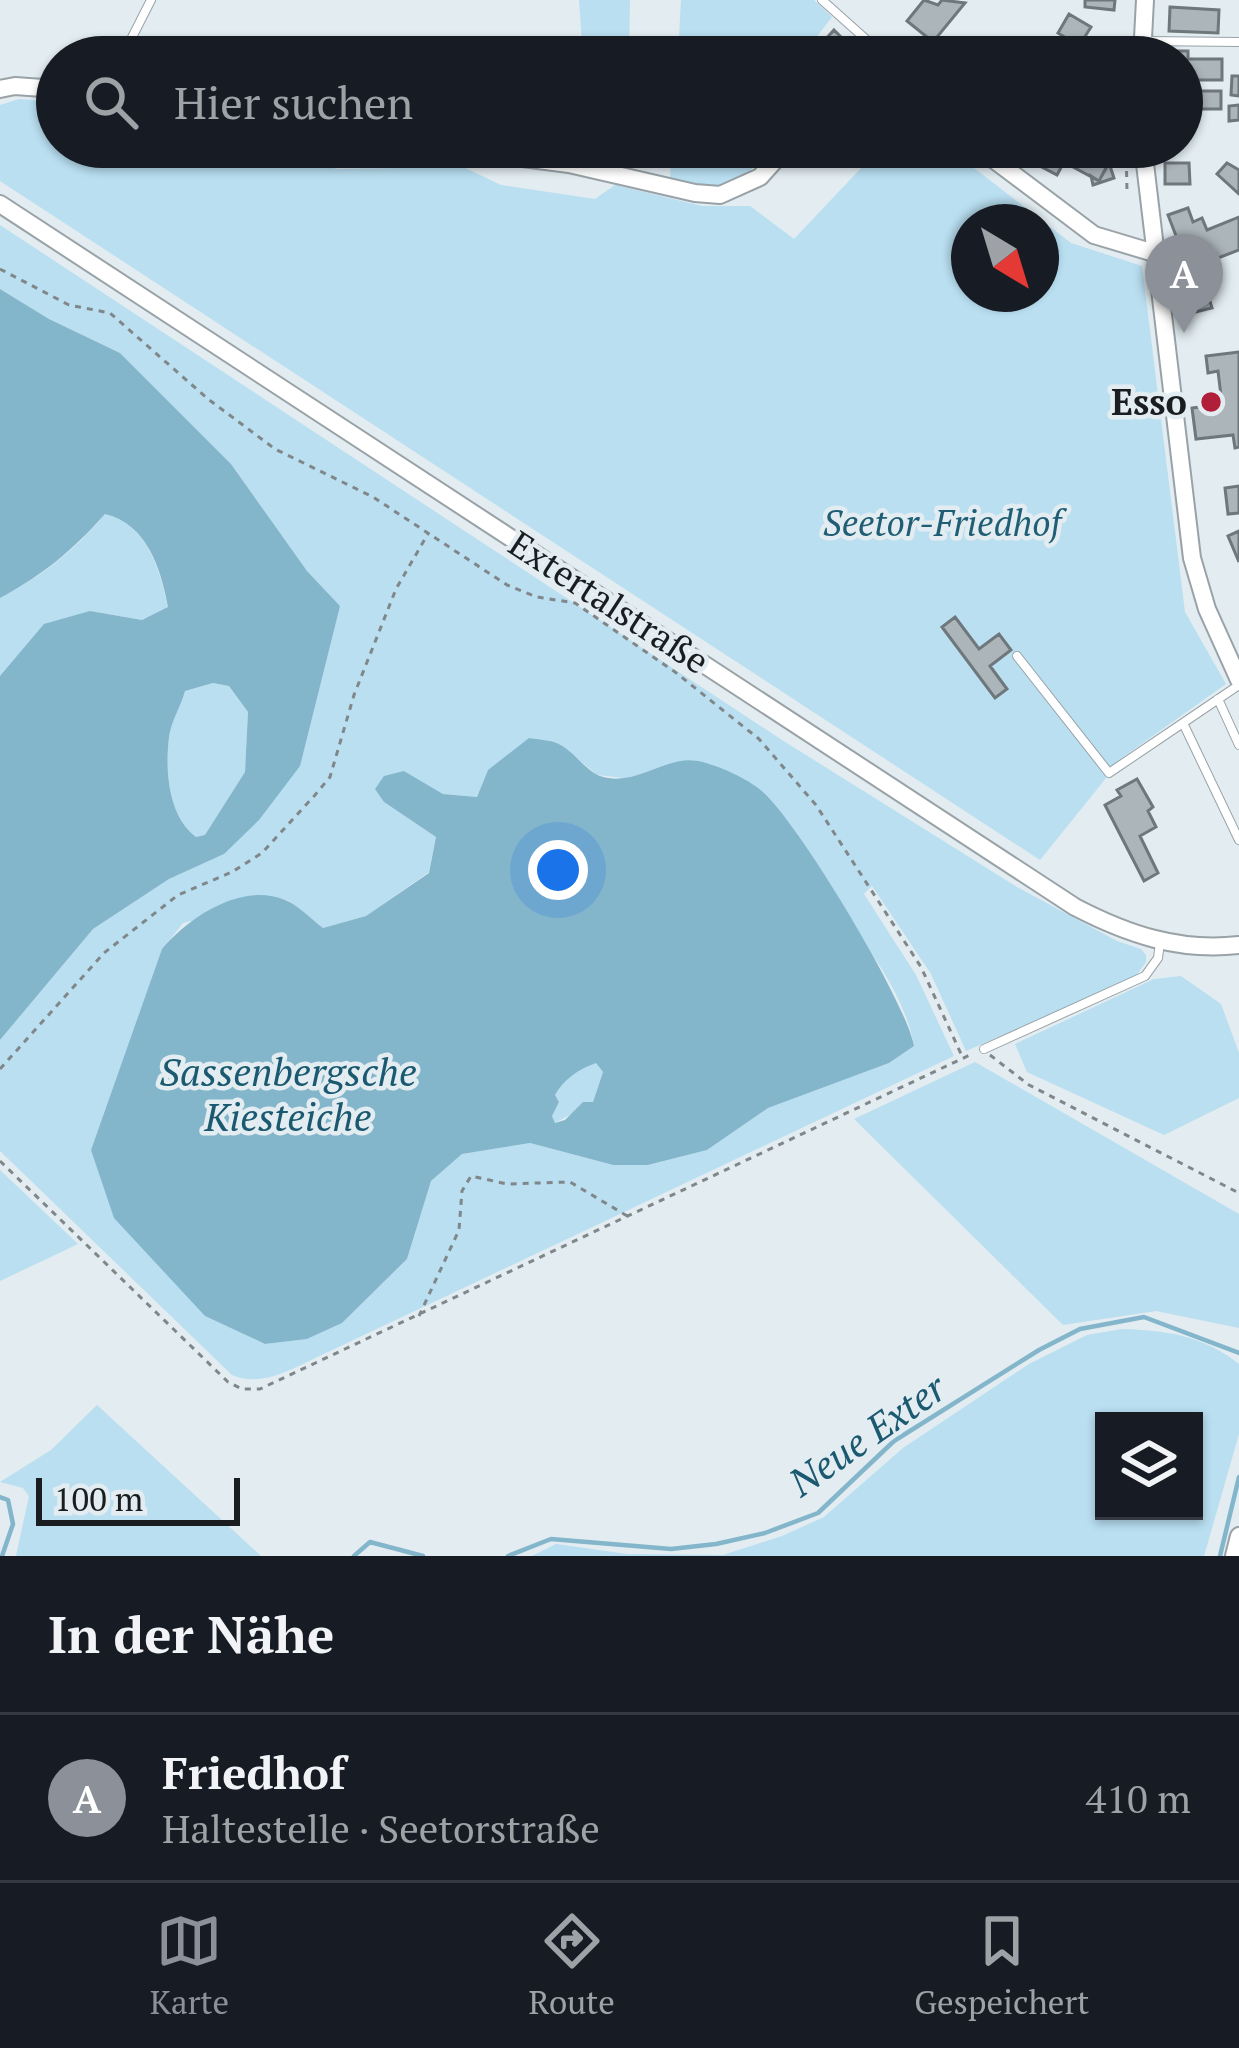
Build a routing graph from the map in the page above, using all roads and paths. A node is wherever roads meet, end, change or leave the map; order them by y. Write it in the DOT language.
graph roads {
  1 [pos="151,0"];
  2 [pos="822,0"];
  3 [pos="1145,0"];
  4 [pos="133,36"];
  5 [pos="862,36"];
  6 [pos="1143,36"];
  7 [pos="1239,42"];
  8 [pos="1203,45"];
  9 [pos="36,88"];
  10 [pos="0,89"];
  11 [pos="586,168"];
  12 [pos="768,168"];
  13 [pos="1005,168"];
  14 [pos="1126,168"];
  15 [pos="1145,168"];
  16 [pos="1127,191"];
  17 [pos="0,204"];
  18 [pos="1154,253"];
  19 [pos="0,269"];
  20 [pos="430,531"];
  21 [pos="1018,656"];
  22 [pos="1239,682"];
  23 [pos="1218,699"];
  24 [pos="1183,723"];
  25 [pos="1239,745"];
  26 [pos="1239,840"];
  27 [pos="1160,942"];
  28 [pos="1239,945"];
  29 [pos="984,1049"];
  30 [pos="963,1058"];
  31 [pos="0,1069"];
  32 [pos="0,1161"];
  33 [pos="1239,1193"];
  34 [pos="630,1218"];
  35 [pos="418,1318"];
  36 [pos="1239,1536"];
  37 [pos="1234,1556"];
  1 -- 4 [label="lane"];
  2 -- 5 [label="lane"];
  3 -- 6 [label="street"];
  7 -- 8 [label="lane"];
  9 -- 10 [label="street"];
  11 -- 12 [label="street"];
  13 -- 18 [label="street"];
  14 -- 16 [label="path"];
  15 -- 18 [label="street"];
  17 -- 27 [label="street, Extertalstraße"];
  18 -- 22 [label="street"];
  19 -- 20 [label="path"];
  20 -- 30 [label="path"];
  20 -- 31 [label="path"];
  21 -- 24 [label="lane"];
  22 -- 23 [label="lane"];
  23 -- 24 [label="lane"];
  23 -- 25 [label="lane"];
  24 -- 26 [label="lane"];
  27 -- 28 [label="street, Extertalstraße"];
  27 -- 29 [label="lane"];
  29 -- 30 [label="path"];
  29 -- 33 [label="path"];
  30 -- 34 [label="path"];
  32 -- 35 [label="path"];
  34 -- 35 [label="path"];
  34 -- 35 [label="path"];
  36 -- 37 [label="street"];
}
